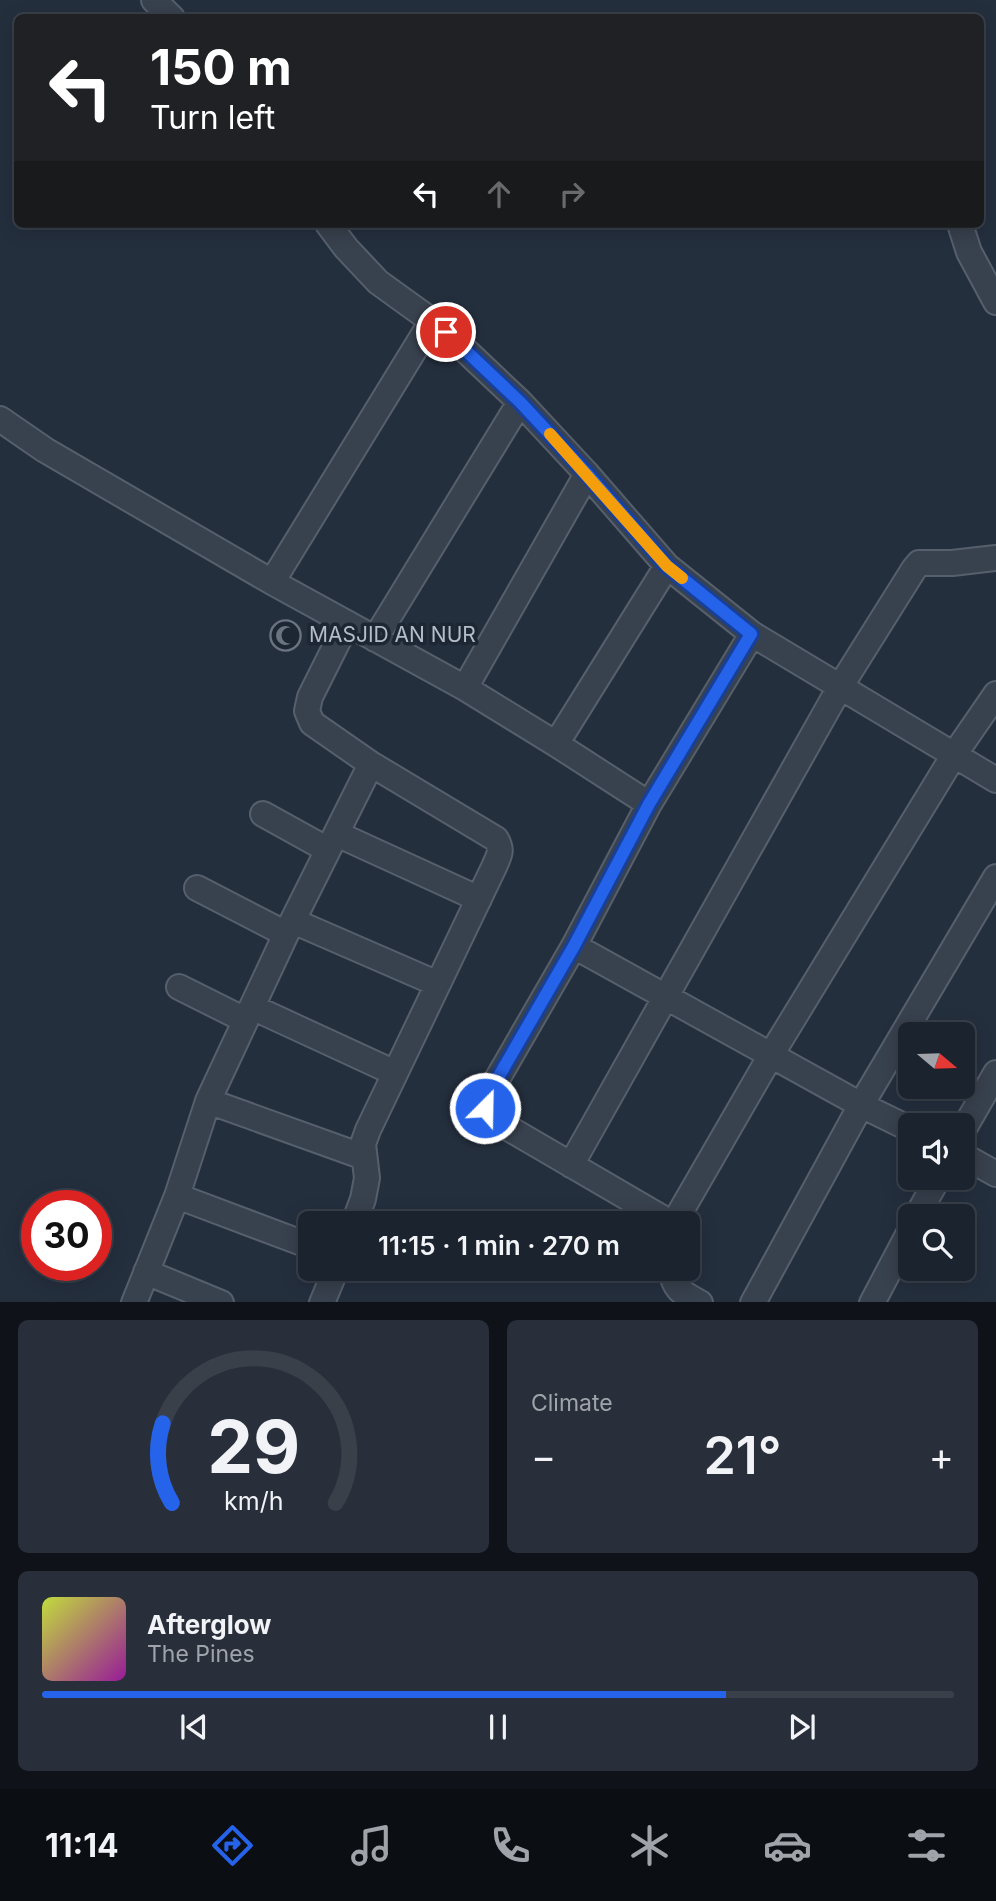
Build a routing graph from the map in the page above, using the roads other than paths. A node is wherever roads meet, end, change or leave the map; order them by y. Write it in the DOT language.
graph roads {
  1 [pos="154,0"];
  2 [pos="168,14"];
  3 [pos="331,228"];
  4 [pos="961,228"];
  5 [pos="996,302"];
  6 [pos="432,321"];
  7 [pos="520,402"];
  8 [pos="0,419"];
  9 [pos="587,474"];
  10 [pos="996,558"];
  11 [pos="667,566"];
  12 [pos="272,582"];
  13 [pos="347,623"];
  14 [pos="751,634"];
  15 [pos="376,639"];
  16 [pos="840,687"];
  17 [pos="465,688"];
  18 [pos="996,694"];
  19 [pos="556,744"];
  20 [pos="954,755"];
  21 [pos="371,764"];
  22 [pos="996,780"];
  23 [pos="649,804"];
  24 [pos="263,814"];
  25 [pos="332,842"];
  26 [pos="996,877"];
  27 [pos="197,888"];
  28 [pos="479,899"];
  29 [pos="290,928"];
  30 [pos="574,946"];
  31 [pos="438,984"];
  32 [pos="179,987"];
  33 [pos="666,997"];
  34 [pos="248,1014"];
  35 [pos="771,1055"];
  36 [pos="395,1073"];
  37 [pos="996,1073"];
  38 [pos="208,1101"];
  39 [pos="861,1105"];
  40 [pos="973,1113"];
  41 [pos="898,1123"];
  42 [pos="364,1157"];
  43 [pos="975,1162"];
  44 [pos="571,1166"];
  45 [pos="996,1174"];
  46 [pos="177,1196"];
  47 [pos="358,1211"];
  48 [pos="652,1211"];
  49 [pos="680,1211"];
  50 [pos="298,1241"];
  51 [pos="898,1253"];
  52 [pos="146,1272"];
  53 [pos="331,1281"];
  54 [pos="674,1281"];
  55 [pos="134,1302"];
  56 [pos="219,1302"];
  57 [pos="322,1302"];
  58 [pos="698,1302"];
  59 [pos="754,1302"];
  60 [pos="873,1302"];
  1 -- 2 [label="street"];
  3 -- 6 [label="street"];
  4 -- 5 [label="street"];
  6 -- 7 [label="street"];
  6 -- 12 [label="street"];
  7 -- 9 [label="street"];
  7 -- 15 [label="street"];
  8 -- 12 [label="street"];
  9 -- 11 [label="street"];
  9 -- 17 [label="street"];
  10 -- 16 [label="street"];
  11 -- 14 [label="street"];
  11 -- 19 [label="street"];
  12 -- 13 [label="street"];
  13 -- 15 [label="street"];
  13 -- 21 [label="street"];
  14 -- 16 [label="street"];
  14 -- 23 [label="street"];
  15 -- 17 [label="street"];
  16 -- 20 [label="street"];
  16 -- 33 [label="street"];
  17 -- 19 [label="street"];
  18 -- 20 [label="street"];
  19 -- 23 [label="street"];
  20 -- 22 [label="street"];
  20 -- 35 [label="street"];
  21 -- 25 [label="street"];
  21 -- 28 [label="street"];
  23 -- 30 [label="street"];
  24 -- 25 [label="street"];
  25 -- 28 [label="street"];
  25 -- 29 [label="street"];
  26 -- 39 [label="street"];
  27 -- 29 [label="street"];
  28 -- 31 [label="street"];
  29 -- 31 [label="street"];
  29 -- 34 [label="street"];
  30 -- 33 [label="street"];
  30 -- 44 [label="street"];
  31 -- 36 [label="street"];
  32 -- 34 [label="street"];
  33 -- 35 [label="street"];
  33 -- 44 [label="street"];
  34 -- 36 [label="street"];
  34 -- 38 [label="street"];
  35 -- 39 [label="street"];
  35 -- 49 [label="street"];
  36 -- 42 [label="street"];
  37 -- 40 [label="street"];
  38 -- 42 [label="street"];
  38 -- 46 [label="street"];
  39 -- 41 [label="street"];
  39 -- 59 [label="street"];
  42 -- 47 [label="street"];
  43 -- 45 [label="street"];
  44 -- 48 [label="street"];
  46 -- 50 [label="street"];
  46 -- 52 [label="street"];
  51 -- 60 [label="street"];
  52 -- 55 [label="street"];
  52 -- 56 [label="street"];
  53 -- 57 [label="street"];
  54 -- 58 [label="street"];
}
